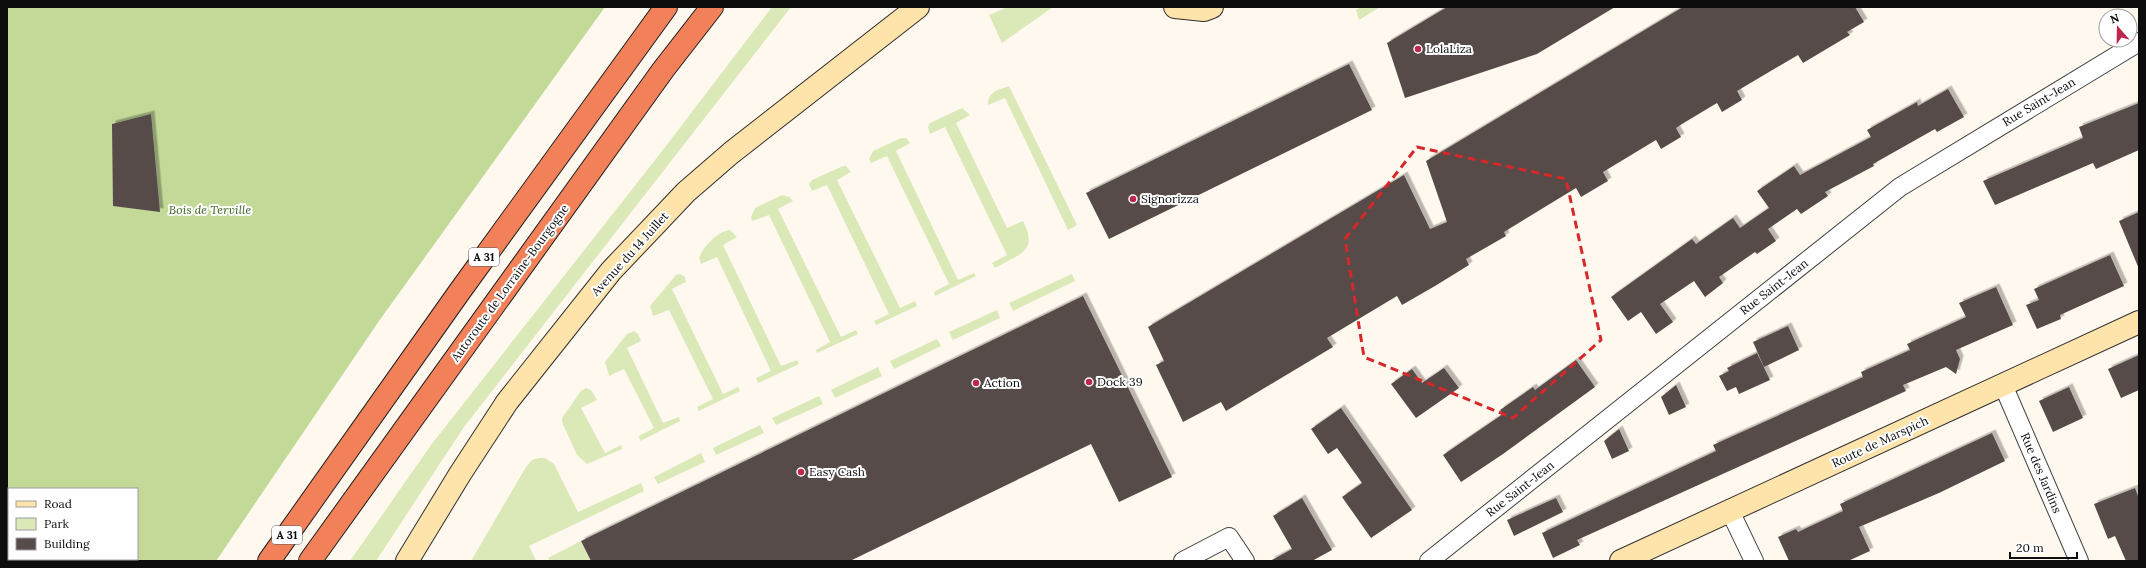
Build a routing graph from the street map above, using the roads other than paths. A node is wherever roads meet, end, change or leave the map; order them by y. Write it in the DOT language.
graph roads {
  1 [pos="666,7"];
  2 [pos="712,7"];
  3 [pos="726,7"];
  4 [pos="918,7"];
  5 [pos="1175,7"];
  6 [pos="1212,7"];
  7 [pos="2139,42"];
  8 [pos="663,70"];
  9 [pos="2139,322"];
  10 [pos="2003,385"];
  11 [pos="1730,511"];
  12 [pos="269,561"];
  13 [pos="310,561"];
  14 [pos="407,561"];
  15 [pos="1183,561"];
  16 [pos="1245,561"];
  17 [pos="1429,561"];
  18 [pos="1621,561"];
  19 [pos="1754,561"];
  20 [pos="2079,561"];
  1 -- 12 [label="highway, A 31"];
  2 -- 8 [label="highway, Autoroute de Lorraine-Bourgogne / A 31"];
  3 -- 8 [label="highway"];
  4 -- 14 [label="main road, Avenue du 14 Juillet"];
  5 -- 6 [label="main road"];
  7 -- 17 [label="street, Rue Saint-Jean"];
  8 -- 13 [label="highway, Autoroute de Lorraine-Bourgogne / A 31"];
  9 -- 10 [label="main road, Route de Marspich"];
  10 -- 11 [label="main road, Route de Marspich"];
  10 -- 20 [label="street, Rue des Jardins"];
  11 -- 18 [label="main road, Route de Marspich"];
  11 -- 19 [label="street"];
  15 -- 16 [label="street"];
}
